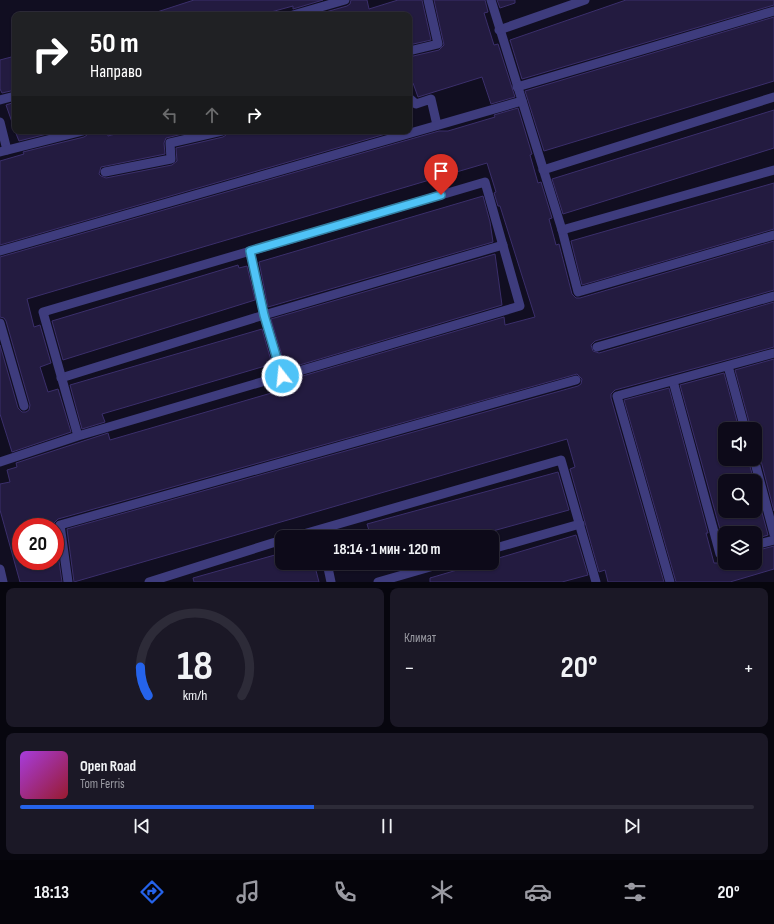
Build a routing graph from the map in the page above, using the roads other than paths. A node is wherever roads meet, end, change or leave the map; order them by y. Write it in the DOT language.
graph roads {
  1 [pos="345,0"];
  2 [pos="428,0"];
  3 [pos="491,0"];
  4 [pos="585,0"];
  5 [pos="774,11"];
  6 [pos="303,12"];
  7 [pos="499,30"];
  8 [pos="412,50"];
  9 [pos="517,88"];
  10 [pos="12,97"];
  11 [pos="774,97"];
  12 [pos="0,100"];
  13 [pos="412,101"];
  14 [pos="522,101"];
  15 [pos="0,122"];
  16 [pos="437,125"];
  17 [pos="412,132"];
  18 [pos="71,134"];
  19 [pos="209,134"];
  20 [pos="406,134"];
  21 [pos="4,151"];
  22 [pos="543,170"];
  23 [pos="774,170"];
  24 [pos="105,172"];
  25 [pos="562,230"];
  26 [pos="774,235"];
  27 [pos="503,245"];
  28 [pos="0,251"];
  29 [pos="250,251"];
  30 [pos="774,296"];
  31 [pos="264,315"];
  32 [pos="0,323"];
  33 [pos="597,347"];
  34 [pos="774,353"];
  35 [pos="728,366"];
  36 [pos="282,376"];
  37 [pos="61,378"];
  38 [pos="576,380"];
  39 [pos="673,381"];
  40 [pos="24,406"];
  41 [pos="743,422"];
  42 [pos="78,436"];
  43 [pos="0,462"];
  44 [pos="756,466"];
  45 [pos="580,524"];
  46 [pos="331,530"];
  47 [pos="774,534"];
  48 [pos="774,540"];
  49 [pos="275,542"];
  50 [pos="762,543"];
  51 [pos="499,547"];
  52 [pos="718,547"];
  53 [pos="0,569"];
  54 [pos="328,570"];
  55 [pos="420,570"];
  56 [pos="3,582"];
  57 [pos="68,582"];
  58 [pos="149,582"];
  59 [pos="331,582"];
  60 [pos="378,582"];
  61 [pos="596,582"];
  62 [pos="670,582"];
  1 -- 6 [label="lane"];
  2 -- 8 [label="lane"];
  3 -- 7 [label="lane"];
  4 -- 7 [label="lane"];
  5 -- 9 [label="lane"];
  7 -- 9 [label="lane"];
  9 -- 14 [label="lane"];
  10 -- 12 [label="lane"];
  11 -- 22 [label="lane"];
  13 -- 16 [label="lane"];
  14 -- 16 [label="lane"];
  14 -- 22 [label="lane"];
  15 -- 21 [label="lane"];
  16 -- 17 [label="lane"];
  18 -- 21 [label="lane"];
  19 -- 24 [label="lane"];
  20 -- 28 [label="lane"];
  22 -- 25 [label="lane"];
  23 -- 25 [label="lane"];
  25 -- 26 [label="lane"];
  27 -- 29 [label="lane"];
  27 -- 31 [label="lane"];
  27 -- 36 [label="lane"];
  29 -- 31 [label="lane"];
  29 -- 37 [label="lane"];
  30 -- 33 [label="lane"];
  31 -- 36 [label="lane"];
  31 -- 37 [label="lane"];
  32 -- 40 [label="lane"];
  34 -- 35 [label="lane"];
  35 -- 39 [label="lane"];
  35 -- 41 [label="lane"];
  36 -- 42 [label="lane"];
  37 -- 42 [label="lane"];
  38 -- 57 [label="lane"];
  39 -- 52 [label="lane"];
  39 -- 62 [label="lane"];
  42 -- 43 [label="lane"];
  44 -- 47 [label="lane"];
  45 -- 46 [label="lane"];
  45 -- 51 [label="lane"];
  45 -- 61 [label="lane"];
  48 -- 50 [label="lane"];
  49 -- 58 [label="lane"];
  53 -- 56 [label="lane"];
  54 -- 59 [label="lane"];
  55 -- 60 [label="lane"];
}
